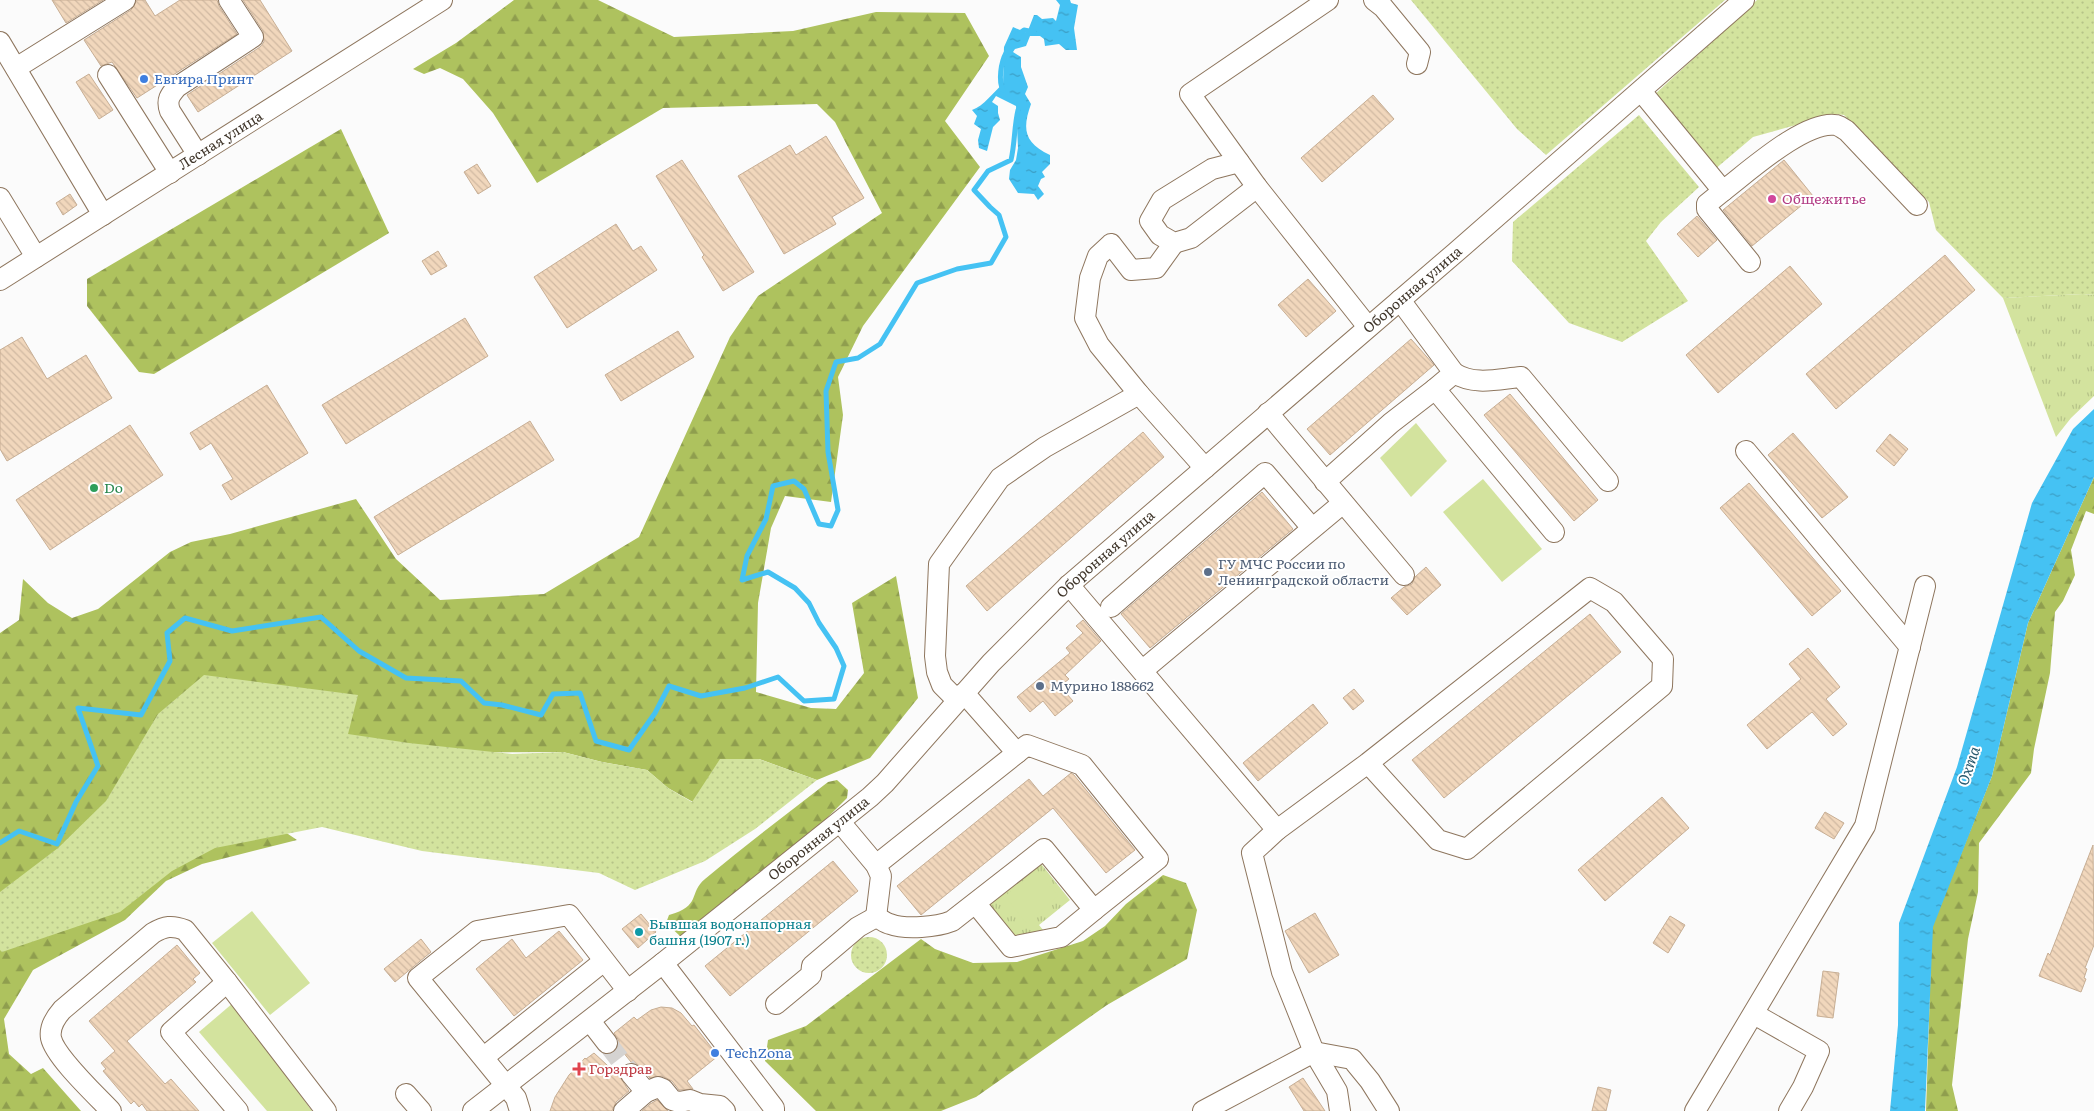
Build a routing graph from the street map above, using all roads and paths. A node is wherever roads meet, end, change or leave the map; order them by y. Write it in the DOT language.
graph roads {
  1 [pos="125,0"];
  2 [pos="229,0"];
  3 [pos="442,0"];
  4 [pos="1328,0"];
  5 [pos="1374,0"];
  6 [pos="1744,0"];
  7 [pos="0,42"];
  8 [pos="1417,64"];
  9 [pos="8,65"];
  10 [pos="108,75"];
  11 [pos="1641,91"];
  12 [pos="198,155"];
  13 [pos="1239,162"];
  14 [pos="170,173"];
  15 [pos="1257,187"];
  16 [pos="1723,191"];
  17 [pos="0,198"];
  18 [pos="1917,205"];
  19 [pos="99,218"];
  20 [pos="1174,243"];
  21 [pos="36,257"];
  22 [pos="1750,262"];
  23 [pos="1,276"];
  24 [pos="1400,300"];
  25 [pos="1368,327"];
  26 [pos="1454,373"];
  27 [pos="1435,389"];
  28 [pos="1139,394"];
  29 [pos="1268,413"];
  30 [pos="1746,451"];
  31 [pos="1205,468"];
  32 [pos="1608,481"];
  33 [pos="1325,482"];
  34 [pos="1343,503"];
  35 [pos="1312,528"];
  36 [pos="1554,532"];
  37 [pos="1404,576"];
  38 [pos="1069,585"];
  39 [pos="1925,586"];
  40 [pos="1111,607"];
  41 [pos="1910,646"];
  42 [pos="1143,670"];
  43 [pos="961,697"];
  44 [pos="1017,753"];
  45 [pos="1368,763"];
  46 [pos="840,822"];
  47 [pos="1278,830"];
  48 [pos="876,865"];
  49 [pos="976,904"];
  50 [pos="1094,910"];
  51 [pos="876,917"];
  52 [pos="604,961"];
  53 [pos="663,963"];
  54 [pos="228,982"];
  55 [pos="628,991"];
  56 [pos="776,1004"];
  57 [pos="1754,1014"];
  58 [pos="590,1020"];
  59 [pos="607,1043"];
  60 [pos="1314,1052"];
  61 [pos="484,1057"];
  62 [pos="631,1074"];
  63 [pos="506,1085"];
  64 [pos="646,1092"];
  65 [pos="406,1094"];
  66 [pos="111,1111"];
  67 [pos="238,1111"];
  68 [pos="326,1111"];
  69 [pos="420,1111"];
  70 [pos="473,1111"];
  71 [pos="520,1111"];
  72 [pos="624,1111"];
  73 [pos="725,1111"];
  74 [pos="774,1111"];
  75 [pos="1203,1111"];
  76 [pos="1340,1111"];
  77 [pos="1389,1111"];
  78 [pos="1695,1111"];
  79 [pos="1789,1111"];
  1 -- 9 [label="street"];
  2 -- 12 [label="street"];
  3 -- 12 [label="street, Лесная улица"];
  4 -- 13 [label="street"];
  5 -- 8 [label="street"];
  6 -- 11 [label="street, Оборонная улица"];
  7 -- 9 [label="street"];
  9 -- 19 [label="street"];
  10 -- 14 [label="street"];
  11 -- 16 [label="street"];
  11 -- 24 [label="street, Оборонная улица"];
  12 -- 14 [label="street, Лесная улица"];
  13 -- 15 [label="street"];
  13 -- 20 [label="street"];
  14 -- 19 [label="street, Лесная улица"];
  15 -- 20 [label="street"];
  15 -- 25 [label="street"];
  16 -- 18 [label="street"];
  16 -- 22 [label="street"];
  17 -- 21 [label="street"];
  19 -- 21 [label="street, Лесная улица"];
  20 -- 28 [label="street"];
  21 -- 23 [label="street, Лесная улица"];
  24 -- 25 [label="street, Оборонная улица"];
  24 -- 26 [label="street"];
  25 -- 29 [label="street, Оборонная улица"];
  26 -- 27 [label="street"];
  26 -- 32 [label="street"];
  27 -- 33 [label="street"];
  27 -- 36 [label="street"];
  28 -- 31 [label="street"];
  28 -- 43 [label="street"];
  29 -- 31 [label="street, Оборонная улица"];
  29 -- 33 [label="street"];
  30 -- 41 [label="street"];
  31 -- 38 [label="street, Оборонная улица"];
  33 -- 34 [label="street"];
  34 -- 35 [label="street"];
  34 -- 37 [label="street"];
  35 -- 40 [label="street"];
  35 -- 42 [label="street"];
  38 -- 42 [label="street"];
  38 -- 43 [label="street, Оборонная улица"];
  39 -- 41 [label="street"];
  41 -- 57 [label="street"];
  42 -- 47 [label="street"];
  43 -- 44 [label="street"];
  43 -- 46 [label="street, Оборонная улица"];
  44 -- 48 [label="street"];
  44 -- 50 [label="street"];
  45 -- 45 [label="street"];
  45 -- 47 [label="street"];
  46 -- 48 [label="street"];
  46 -- 53 [label="street, Оборонная улица"];
  47 -- 60 [label="street"];
  48 -- 51 [label="street"];
  49 -- 50 [label="street"];
  49 -- 50 [label="street"];
  49 -- 51 [label="street"];
  51 -- 56 [label="street"];
  52 -- 55 [label="street"];
  52 -- 61 [label="street"];
  52 -- 61 [label="street"];
  53 -- 55 [label="street, Оборонная улица"];
  53 -- 74 [label="street"];
  54 -- 66 [label="street"];
  54 -- 67 [label="street"];
  54 -- 68 [label="street"];
  55 -- 58 [label="street, Оборонная улица"];
  57 -- 78 [label="street"];
  57 -- 79 [label="street"];
  58 -- 59 [label="street"];
  58 -- 63 [label="street, Оборонная улица"];
  60 -- 75 [label="street"];
  60 -- 76 [label="street"];
  60 -- 77 [label="street"];
  61 -- 63 [label="street"];
  62 -- 64 [label="street"];
  63 -- 70 [label="street, Оборонная улица"];
  63 -- 71 [label="street"];
  64 -- 72 [label="street"];
  64 -- 73 [label="street"];
  65 -- 69 [label="street"];
}
